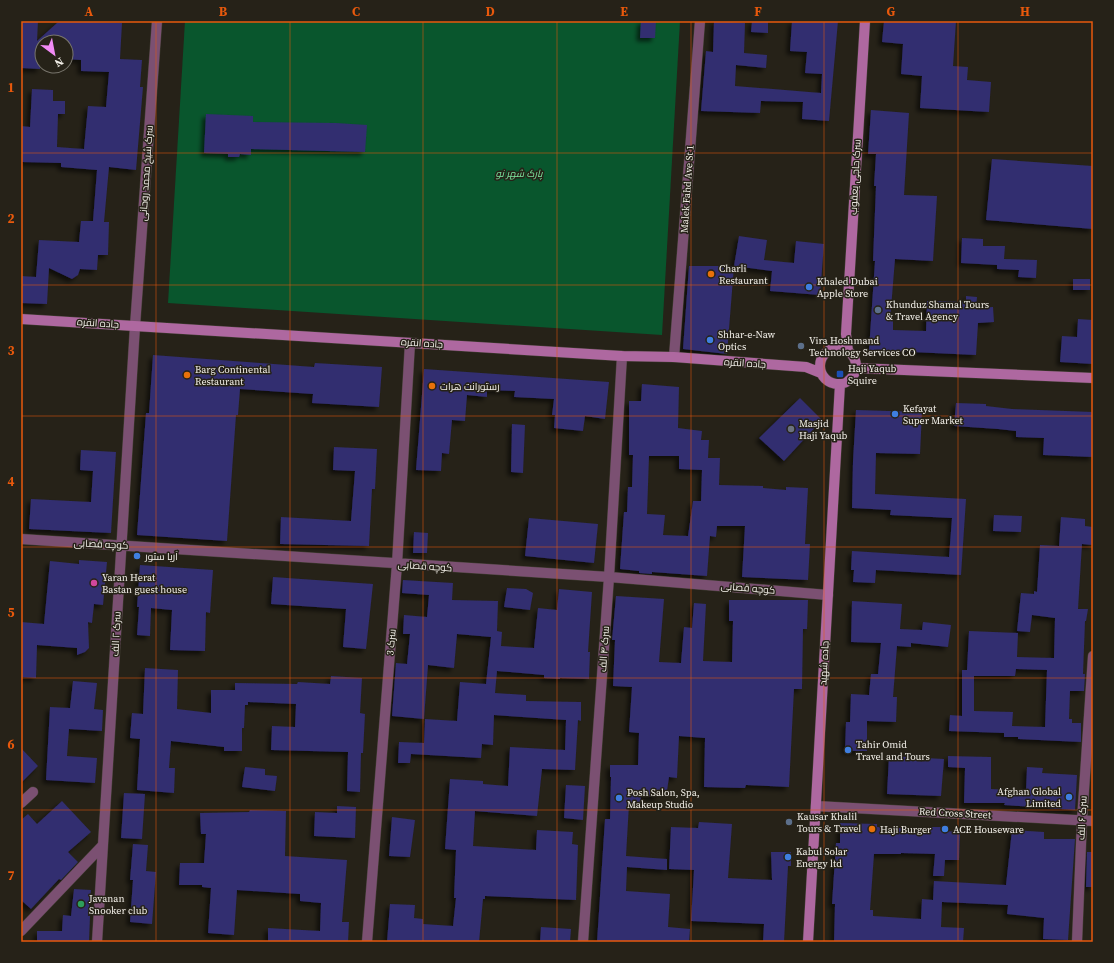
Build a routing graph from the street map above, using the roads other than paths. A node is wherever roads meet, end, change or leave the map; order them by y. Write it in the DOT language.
graph roads {
  1 [pos="157,21"];
  2 [pos="700,21"];
  3 [pos="865,21"];
  4 [pos="21,318"];
  5 [pos="135,326"];
  6 [pos="410,343"];
  7 [pos="848,351"];
  8 [pos="622,356"];
  9 [pos="674,357"];
  10 [pos="856,368"];
  11 [pos="821,373"];
  12 [pos="1093,378"];
  13 [pos="840,384"];
  14 [pos="21,539"];
  15 [pos="121,545"];
  16 [pos="397,564"];
  17 [pos="609,577"];
  18 [pos="828,595"];
  19 [pos="1093,656"];
  20 [pos="33,792"];
  21 [pos="21,804"];
  22 [pos="816,806"];
  23 [pos="1082,820"];
  24 [pos="1093,821"];
  25 [pos="103,845"];
  26 [pos="21,931"];
  27 [pos="97,942"];
  28 [pos="367,942"];
  29 [pos="583,942"];
  30 [pos="808,942"];
  31 [pos="1077,942"];
  1 -- 5 [label="street, سرک شیخ محمد روحانی"];
  2 -- 9 [label="street, Malek Fahd Ave St 1"];
  3 -- 7 [label="main road, سرک حاجی یعقوب"];
  4 -- 5 [label="main road, جاده انقره"];
  5 -- 6 [label="main road, جاده انقره"];
  5 -- 15 [label="street, سرک ۲ الف"];
  6 -- 8 [label="main road, جاده انقره"];
  6 -- 16 [label="street, سرک 3"];
  7 -- 10 [label="main road"];
  7 -- 11 [label="main road"];
  8 -- 9 [label="main road, جاده انقره"];
  8 -- 17 [label="street, سرک ۴ الف"];
  9 -- 11 [label="main road, جاده انقره"];
  10 -- 12 [label="main road"];
  10 -- 13 [label="main road"];
  11 -- 13 [label="main road"];
  13 -- 18 [label="main road, جاده شهید"];
  14 -- 15 [label="street, کوچه قصابی"];
  15 -- 16 [label="street, کوچه قصابی"];
  15 -- 25 [label="street, سرک ۲ الف"];
  16 -- 17 [label="street, کوچه قصابی"];
  16 -- 28 [label="street, سرک 3"];
  17 -- 18 [label="street, کوچه قصابی"];
  17 -- 29 [label="street, سرک ۴ الف"];
  18 -- 22 [label="main road, جاده شهید"];
  19 -- 23 [label="street, سرک ۶ الف"];
  20 -- 21 [label="street"];
  22 -- 23 [label="street, Red Cross Street"];
  22 -- 30 [label="main road, جاده شهید"];
  23 -- 24 [label="street, Red Cross Street"];
  23 -- 31 [label="street, سرک ۶ الف"];
  25 -- 26 [label="street"];
  25 -- 27 [label="street, سرک ۲ الف"];
}
